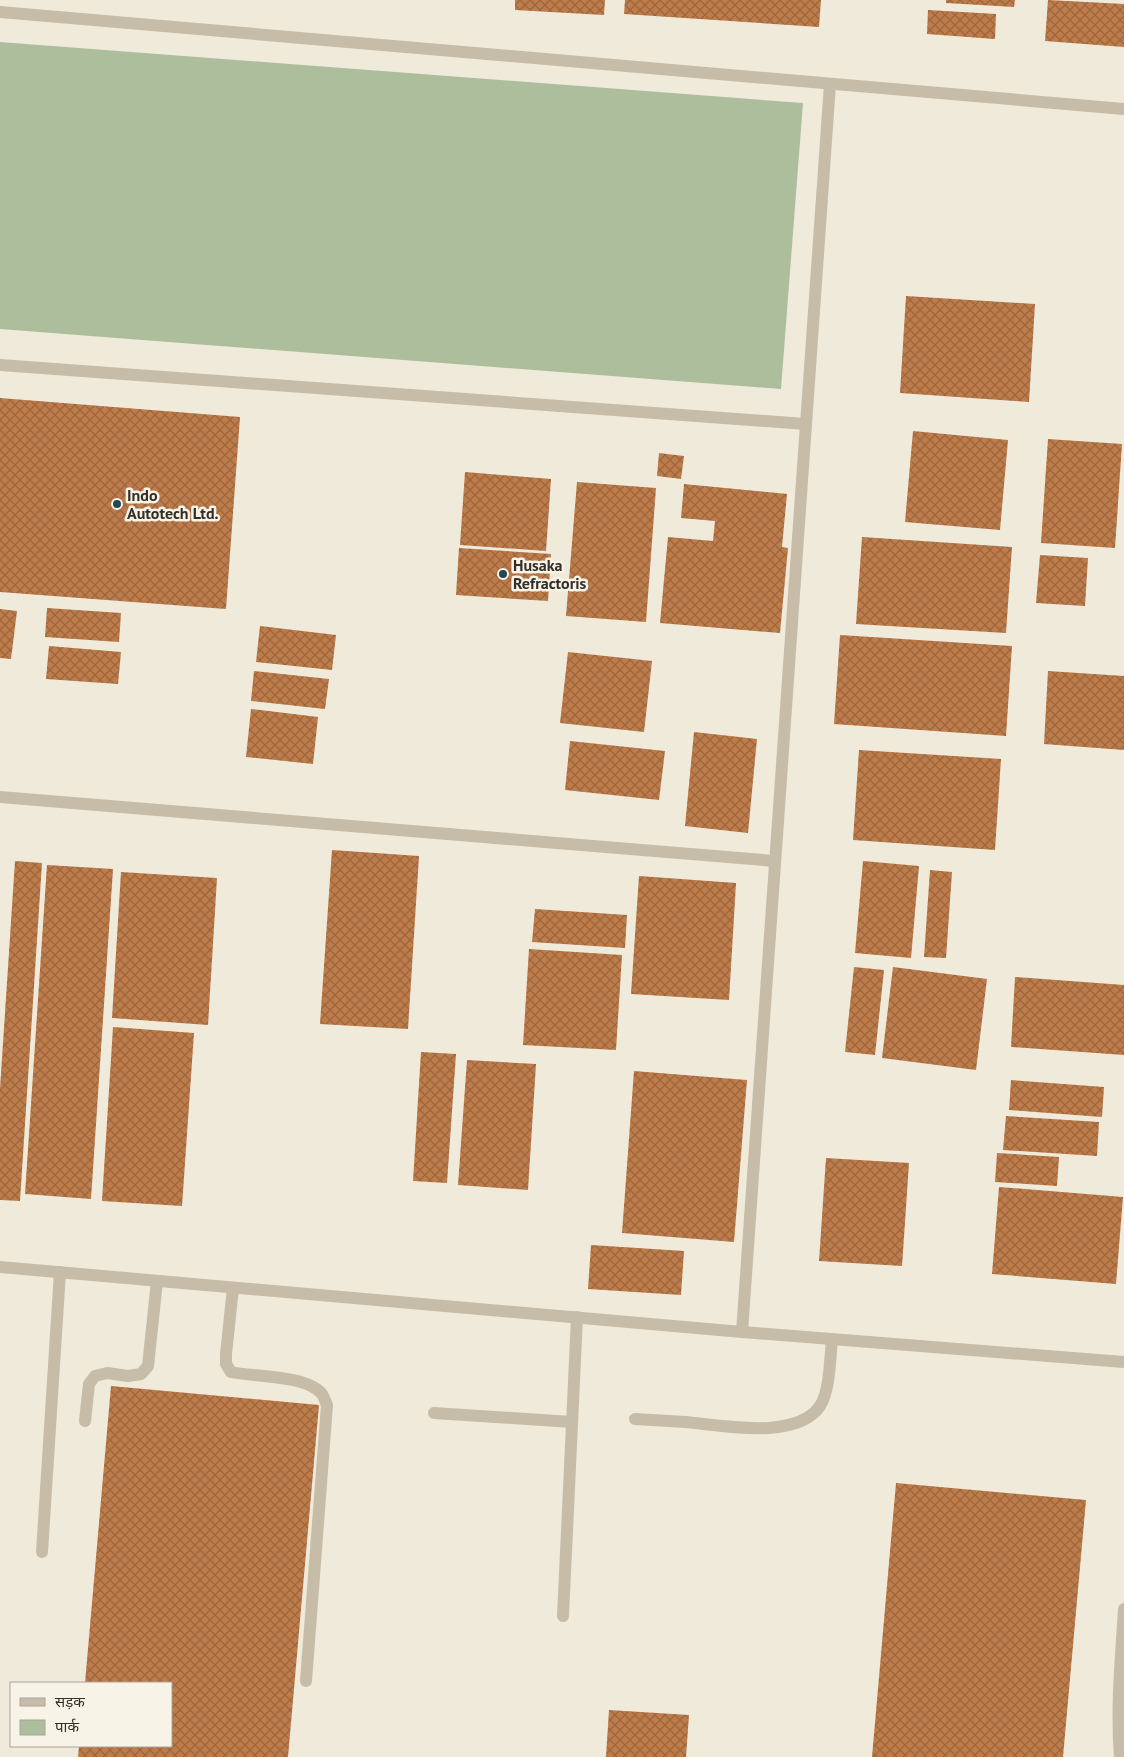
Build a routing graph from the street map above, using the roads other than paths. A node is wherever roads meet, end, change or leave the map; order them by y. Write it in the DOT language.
graph roads {
  1 [pos="0,12"];
  2 [pos="830,84"];
  3 [pos="1124,109"];
  4 [pos="0,365"];
  5 [pos="806,424"];
  6 [pos="0,797"];
  7 [pos="775,861"];
  8 [pos="0,1267"];
  9 [pos="60,1272"];
  10 [pos="157,1281"];
  11 [pos="233,1288"];
  12 [pos="577,1318"];
  13 [pos="742,1332"];
  14 [pos="832,1339"];
  15 [pos="1124,1362"];
  16 [pos="434,1413"];
  17 [pos="635,1420"];
  18 [pos="85,1421"];
  19 [pos="572,1422"];
  20 [pos="42,1552"];
  21 [pos="1124,1609"];
  22 [pos="563,1616"];
  23 [pos="306,1681"];
  24 [pos="1120,1757"];
  1 -- 2 [label="lane"];
  2 -- 3 [label="lane"];
  2 -- 5 [label="lane"];
  4 -- 5 [label="lane"];
  5 -- 7 [label="lane"];
  6 -- 7 [label="lane"];
  7 -- 13 [label="lane"];
  8 -- 9 [label="lane"];
  9 -- 10 [label="lane"];
  9 -- 20 [label="lane"];
  10 -- 11 [label="lane"];
  10 -- 18 [label="lane"];
  11 -- 12 [label="lane"];
  11 -- 23 [label="lane"];
  12 -- 13 [label="lane"];
  12 -- 19 [label="lane"];
  13 -- 14 [label="lane"];
  14 -- 15 [label="lane"];
  14 -- 17 [label="lane"];
  16 -- 19 [label="lane"];
  19 -- 22 [label="lane"];
  21 -- 24 [label="lane"];
}
